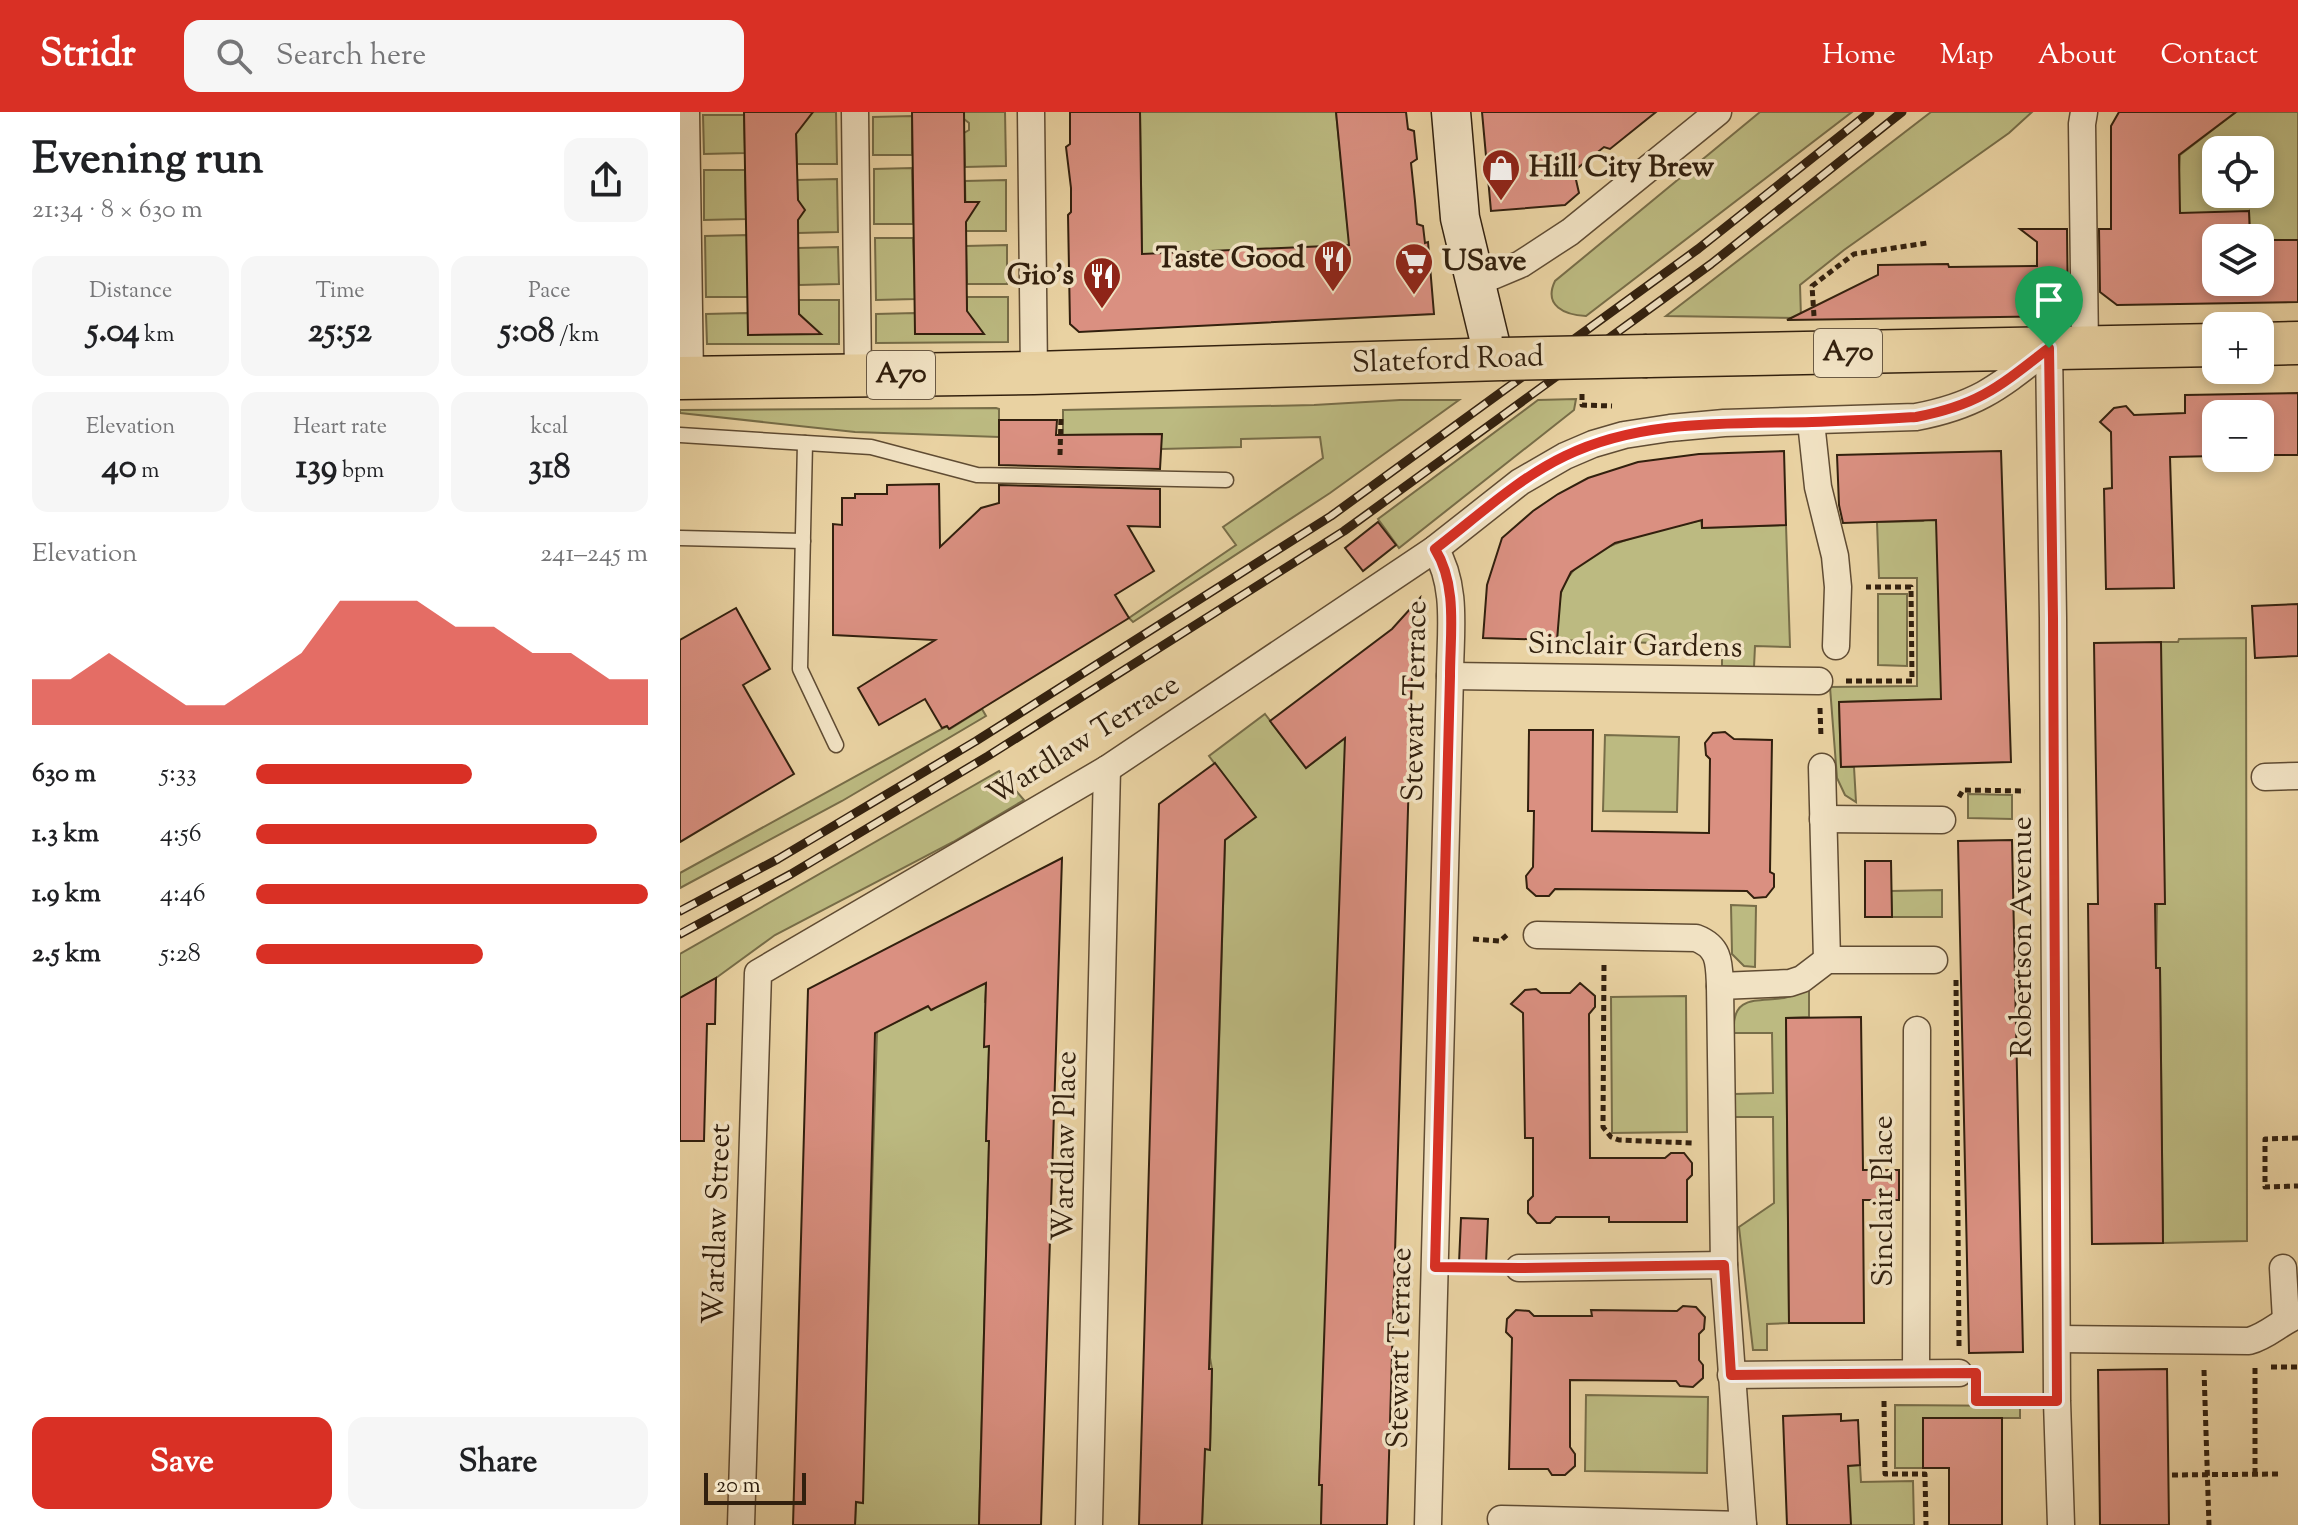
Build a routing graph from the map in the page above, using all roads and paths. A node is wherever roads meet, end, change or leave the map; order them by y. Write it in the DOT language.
graph roads {
  1 [pos="686,112"];
  2 [pos="855,112"];
  3 [pos="1031,112"];
  4 [pos="1451,112"];
  5 [pos="1718,112"];
  6 [pos="2084,112"];
  7 [pos="1927,243"];
  8 [pos="1476,283"];
  9 [pos="2298,343"];
  10 [pos="2274,344"];
  11 [pos="2202,345"];
  12 [pos="2067,347"];
  13 [pos="1816,353"];
  14 [pos="1498,359"];
  15 [pos="1034,373"];
  16 [pos="858,375"];
  17 [pos="685,378"];
  18 [pos="1061,417"];
  19 [pos="1811,422"];
  20 [pos="680,435"];
  21 [pos="805,443"];
  22 [pos="1060,476"];
  23 [pos="1226,480"];
  24 [pos="680,538"];
  25 [pos="803,541"];
  26 [pos="1435,549"];
  27 [pos="1838,587"];
  28 [pos="1836,646"];
  29 [pos="1450,676"];
  30 [pos="1819,681"];
  31 [pos="1877,682"];
  32 [pos="836,745"];
  33 [pos="1822,767"];
  34 [pos="1107,769"];
  35 [pos="2298,776"];
  36 [pos="2265,777"];
  37 [pos="2054,791"];
  38 [pos="1823,819"];
  39 [pos="1942,820"];
  40 [pos="1537,935"];
  41 [pos="1444,938"];
  42 [pos="1604,955"];
  43 [pos="1827,960"];
  44 [pos="1934,960"];
  45 [pos="758,973"];
  46 [pos="1720,986"];
  47 [pos="1917,1030"];
  48 [pos="2298,1138"];
  49 [pos="1722,1144"];
  50 [pos="2298,1186"];
  51 [pos="1724,1265"];
  52 [pos="1435,1267"];
  53 [pos="1519,1268"];
  54 [pos="2283,1268"];
  55 [pos="2292,1318"];
  56 [pos="2058,1339"];
  57 [pos="2204,1366"];
  58 [pos="2255,1367"];
  59 [pos="1884,1372"];
  60 [pos="1916,1372"];
  61 [pos="1959,1373"];
  62 [pos="1731,1375"];
  63 [pos="2057,1401"];
  64 [pos="2207,1474"];
  65 [pos="2255,1474"];
  66 [pos="2278,1474"];
  67 [pos="2172,1475"];
  68 [pos="1501,1519"];
  69 [pos="741,1525"];
  70 [pos="1089,1525"];
  71 [pos="1428,1525"];
  72 [pos="1743,1525"];
  73 [pos="1926,1525"];
  74 [pos="2061,1525"];
  75 [pos="2209,1525"];
  1 -- 17 [label="street"];
  2 -- 16 [label="street"];
  3 -- 15 [label="street"];
  4 -- 8 [label="street"];
  5 -- 8 [label="street"];
  6 -- 12 [label="street, Robertson Avenue"];
  7 -- 13 [label="path"];
  8 -- 14 [label="street"];
  9 -- 10 [label="main road"];
  11 -- 12 [label="main road, Slateford Road / A70"];
  12 -- 13 [label="main road, Slateford Road / A70"];
  12 -- 19 [label="street"];
  12 -- 37 [label="street, Robertson Avenue"];
  13 -- 14 [label="main road, Slateford Road / A70, bridge"];
  14 -- 15 [label="main road, Slateford Road / A70"];
  15 -- 16 [label="main road, Slateford Road / A70"];
  16 -- 17 [label="main road, Slateford Road / A70"];
  18 -- 22 [label="path"];
  19 -- 26 [label="street"];
  19 -- 27 [label="street"];
  20 -- 21 [label="lane"];
  21 -- 22 [label="lane"];
  21 -- 25 [label="lane"];
  22 -- 23 [label="lane"];
  24 -- 25 [label="lane"];
  25 -- 32 [label="lane"];
  26 -- 29 [label="street, Stewart Terrace"];
  26 -- 34 [label="street, Wardlaw Terrace"];
  27 -- 28 [label="street"];
  27 -- 31 [label="path"];
  29 -- 30 [label="street, Sinclair Gardens"];
  29 -- 41 [label="street, Stewart Terrace"];
  30 -- 33 [label="path"];
  33 -- 38 [label="street"];
  34 -- 45 [label="street, Wardlaw Terrace"];
  34 -- 70 [label="street, Wardlaw Place"];
  35 -- 36 [label="street"];
  37 -- 39 [label="path"];
  37 -- 56 [label="street, Robertson Avenue"];
  38 -- 39 [label="street"];
  38 -- 43 [label="street"];
  40 -- 41 [label="path"];
  40 -- 46 [label="street"];
  41 -- 52 [label="street, Stewart Terrace"];
  42 -- 49 [label="path"];
  43 -- 44 [label="street"];
  43 -- 46 [label="street"];
  44 -- 61 [label="path"];
  45 -- 69 [label="street, Wardlaw Street"];
  46 -- 49 [label="street"];
  47 -- 60 [label="street, Sinclair Place"];
  48 -- 50 [label="path"];
  49 -- 51 [label="street"];
  51 -- 53 [label="street"];
  51 -- 62 [label="street"];
  52 -- 53 [label="path"];
  52 -- 71 [label="street, Stewart Terrace"];
  54 -- 55 [label="street"];
  55 -- 56 [label="street"];
  56 -- 63 [label="street, Robertson Avenue"];
  57 -- 64 [label="path"];
  58 -- 65 [label="path"];
  59 -- 60 [label="street"];
  59 -- 62 [label="street"];
  59 -- 73 [label="path"];
  60 -- 61 [label="street"];
  61 -- 63 [label="path"];
  62 -- 72 [label="street"];
  63 -- 74 [label="street, Robertson Avenue"];
  64 -- 65 [label="path"];
  64 -- 67 [label="path"];
  64 -- 75 [label="path"];
  65 -- 66 [label="path"];
  68 -- 72 [label="street"];
}
